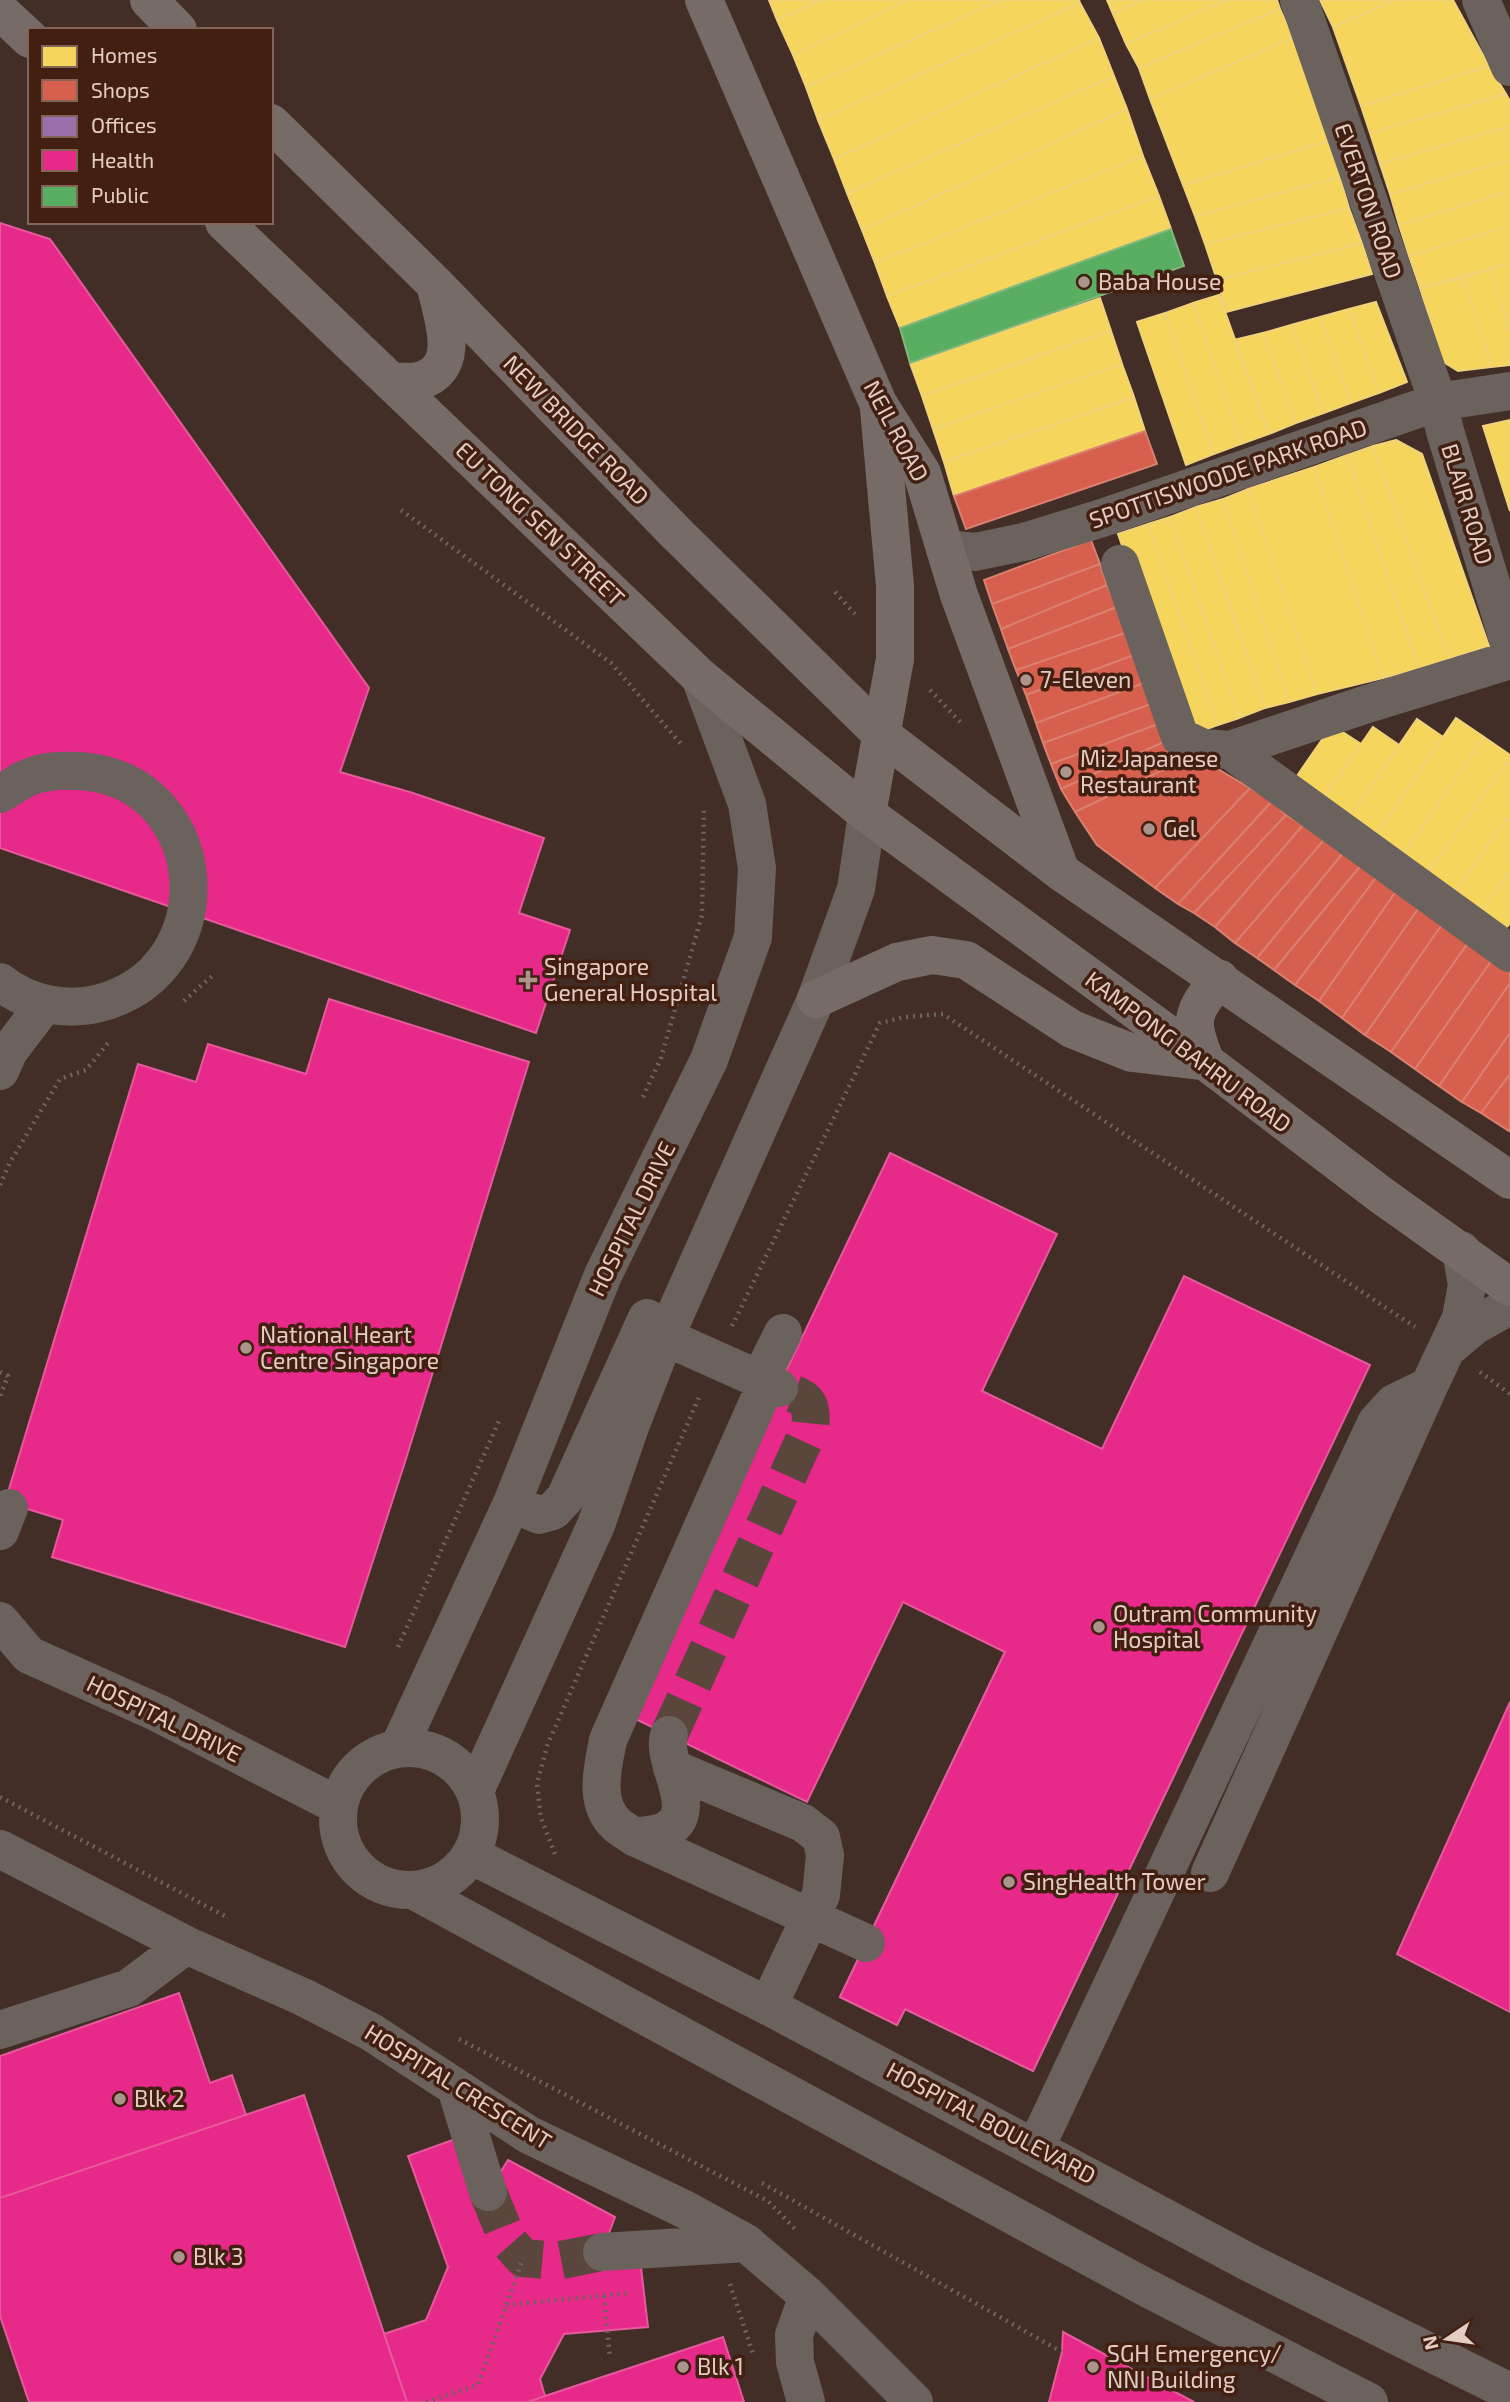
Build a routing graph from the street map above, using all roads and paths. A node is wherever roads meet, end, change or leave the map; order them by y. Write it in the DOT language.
graph roads {
  1 [pos="149,0"];
  2 [pos="704,0"];
  3 [pos="1299,0"];
  4 [pos="1481,0"];
  5 [pos="0,11"];
  6 [pos="176,28"];
  7 [pos="28,37"];
  8 [pos="1510,67"];
  9 [pos="273,125"];
  10 [pos="226,224"];
  11 [pos="435,284"];
  12 [pos="391,382"];
  13 [pos="1510,391"];
  14 [pos="1438,402"];
  15 [pos="878,403"];
  16 [pos="401,510"];
  17 [pos="945,549"];
  18 [pos="1120,564"];
  19 [pos="1510,646"];
  20 [pos="1510,660"];
  21 [pos="700,677"];
  22 [pos="882,735"];
  23 [pos="685,748"];
  24 [pos="1230,750"];
  25 [pos="0,794"];
  26 [pos="704,805"];
  27 [pos="867,814"];
  28 [pos="1061,872"];
  29 [pos="1510,953"];
  30 [pos="212,976"];
  31 [pos="1220,979"];
  32 [pos="0,982"];
  33 [pos="816,999"];
  34 [pos="181,1003"];
  35 [pos="44,1004"];
  36 [pos="115,1035"];
  37 [pos="1206,1062"];
  38 [pos="0,1071"];
  39 [pos="639,1106"];
  40 [pos="1510,1180"];
  41 [pos="0,1185"];
  42 [pos="711,1238"];
  43 [pos="1461,1250"];
  44 [pos="1510,1287"];
  45 [pos="1510,1308"];
  46 [pos="783,1333"];
  47 [pos="666,1337"];
  48 [pos="1447,1349"];
  49 [pos="715,1360"];
  50 [pos="0,1372"];
  51 [pos="769,1383"];
  52 [pos="1429,1385"];
  53 [pos="1510,1394"];
  54 [pos="0,1396"];
  55 [pos="502,1412"];
  56 [pos="512,1503"];
  57 [pos="0,1621"];
  58 [pos="393,1659"];
  59 [pos="399,1747"];
  60 [pos="475,1791"];
  61 [pos="339,1806"];
  62 [pos="634,1837"];
  63 [pos="0,1849"];
  64 [pos="471,1855"];
  65 [pos="556,1857"];
  66 [pos="1210,1872"];
  67 [pos="413,1890"];
  68 [pos="816,1905"];
  69 [pos="866,1943"];
  70 [pos="186,1945"];
  71 [pos="768,2006"];
  72 [pos="0,2029"];
  73 [pos="456,2088"];
  74 [pos="1036,2147"];
  75 [pos="762,2183"];
  76 [pos="488,2192"];
  77 [pos="747,2243"];
  78 [pos="602,2252"];
  79 [pos="523,2258"];
  80 [pos="720,2285"];
  81 [pos="631,2293"];
  82 [pos="604,2295"];
  83 [pos="808,2296"];
  84 [pos="506,2305"];
  85 [pos="1062,2352"];
  86 [pos="610,2358"];
  87 [pos="756,2363"];
  88 [pos="1466,2370"];
  89 [pos="1510,2392"];
  90 [pos="426,2402"];
  91 [pos="806,2402"];
  92 [pos="914,2402"];
  93 [pos="1369,2402"];
  94 [pos="1496,2402"];
  1 -- 6 [label="main road"];
  2 -- 15 [label="main road, NEIL ROAD"];
  3 -- 14 [label="street, EVERTON ROAD"];
  4 -- 8 [label="street"];
  5 -- 7 [label="main road"];
  9 -- 11 [label="main road, NEW BRIDGE ROAD"];
  10 -- 12 [label="main road, EU TONG SEN STREET"];
  11 -- 12 [label="main road"];
  11 -- 22 [label="main road, NEW BRIDGE ROAD"];
  12 -- 21 [label="main road, EU TONG SEN STREET"];
  13 -- 14 [label="street, SPOTTISWOODE PARK ROAD"];
  14 -- 17 [label="street, SPOTTISWOODE PARK ROAD"];
  14 -- 19 [label="street, BLAIR ROAD"];
  15 -- 17 [label="main road, NEIL ROAD"];
  15 -- 22 [label="main road"];
  16 -- 23 [label="path"];
  17 -- 28 [label="main road, NEIL ROAD"];
  18 -- 24 [label="street"];
  20 -- 24 [label="street"];
  21 -- 27 [label="main road, EU TONG SEN STREET"];
  21 -- 56 [label="street, HOSPITAL DRIVE"];
  22 -- 27 [label="main road"];
  22 -- 28 [label="main road"];
  24 -- 29 [label="street"];
  25 -- 35 [label="street"];
  26 -- 39 [label="path"];
  27 -- 33 [label="street"];
  27 -- 37 [label="main road, KAMPONG BAHRU ROAD"];
  28 -- 31 [label="main road"];
  30 -- 34 [label="path"];
  31 -- 37 [label="main road"];
  31 -- 40 [label="main road"];
  32 -- 35 [label="street"];
  33 -- 37 [label="main road"];
  33 -- 42 [label="street"];
  35 -- 38 [label="street"];
  36 -- 41 [label="path"];
  37 -- 43 [label="main road, KAMPONG BAHRU ROAD"];
  42 -- 47 [label="street"];
  42 -- 56 [label="street"];
  43 -- 44 [label="main road, KAMPONG BAHRU ROAD"];
  43 -- 48 [label="street"];
  45 -- 48 [label="street"];
  46 -- 51 [label="street"];
  47 -- 49 [label="street"];
  47 -- 60 [label="street"];
  48 -- 49 [label="path"];
  48 -- 52 [label="street"];
  48 -- 53 [label="path"];
  49 -- 51 [label="street"];
  49 -- 65 [label="path"];
  50 -- 54 [label="path"];
  51 -- 62 [label="street"];
  52 -- 66 [label="street"];
  52 -- 74 [label="street"];
  55 -- 58 [label="path"];
  56 -- 59 [label="street, HOSPITAL DRIVE"];
  57 -- 61 [label="street, HOSPITAL DRIVE"];
  59 -- 60 [label="street"];
  59 -- 61 [label="street"];
  60 -- 64 [label="street"];
  61 -- 67 [label="street"];
  62 -- 68 [label="street"];
  62 -- 68 [label="street"];
  63 -- 70 [label="street, HOSPITAL CRESCENT"];
  64 -- 67 [label="street"];
  64 -- 71 [label="street, HOSPITAL BOULEVARD"];
  67 -- 93 [label="street"];
  68 -- 69 [label="street"];
  68 -- 71 [label="street"];
  70 -- 72 [label="street"];
  70 -- 73 [label="street, HOSPITAL CRESCENT"];
  71 -- 74 [label="street, HOSPITAL BOULEVARD"];
  73 -- 76 [label="street"];
  73 -- 77 [label="street, HOSPITAL CRESCENT"];
  74 -- 88 [label="street, HOSPITAL BOULEVARD"];
  75 -- 85 [label="path"];
  77 -- 78 [label="street"];
  77 -- 83 [label="street, HOSPITAL CRESCENT"];
  79 -- 84 [label="path"];
  80 -- 87 [label="path"];
  81 -- 82 [label="path"];
  82 -- 84 [label="path"];
  82 -- 86 [label="path"];
  83 -- 91 [label="street"];
  83 -- 92 [label="street, HOSPITAL CRESCENT"];
  84 -- 90 [label="path"];
  88 -- 89 [label="street, HOSPITAL BOULEVARD"];
  88 -- 94 [label="street"];
}
